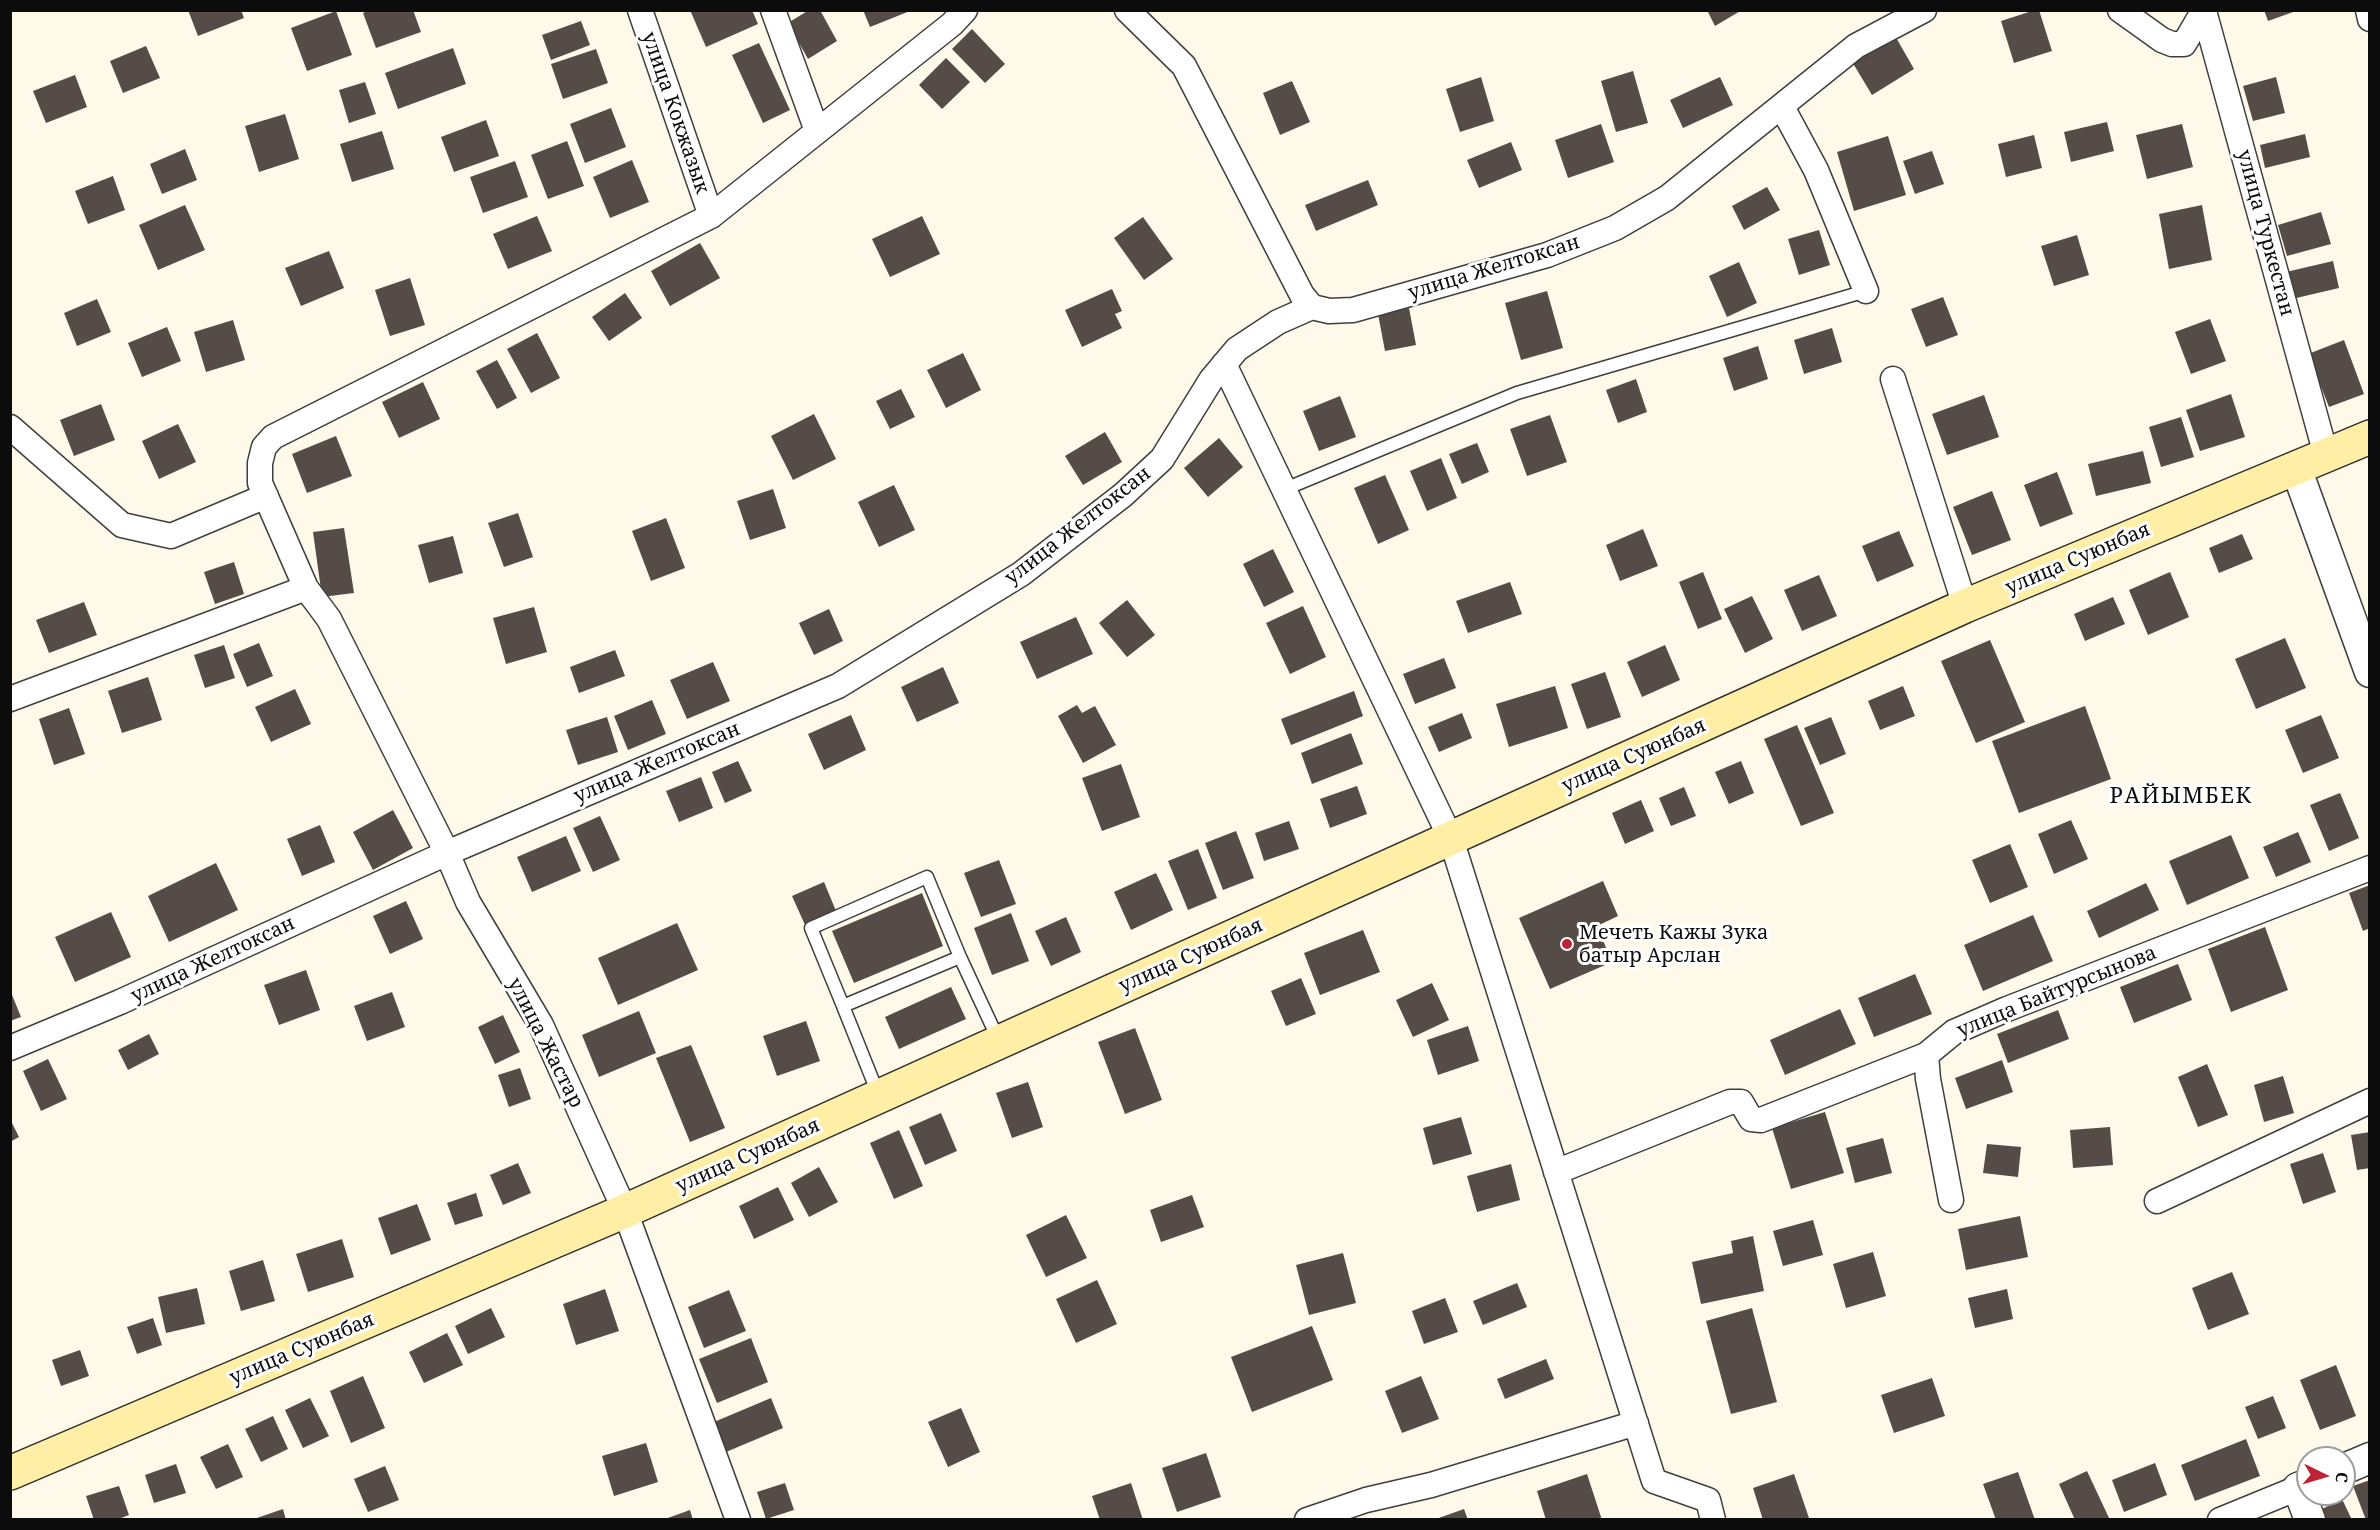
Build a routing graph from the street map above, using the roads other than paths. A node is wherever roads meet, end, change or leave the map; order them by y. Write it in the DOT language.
graph roads {
  1 [pos="640,10"];
  2 [pos="773,10"];
  3 [pos="965,10"];
  4 [pos="1126,10"];
  5 [pos="1924,10"];
  6 [pos="2120,10"];
  7 [pos="2368,10"];
  8 [pos="2204,11"];
  9 [pos="2370,19"];
  10 [pos="1782,107"];
  11 [pos="817,131"];
  12 [pos="711,216"];
  13 [pos="1866,291"];
  14 [pos="1312,307"];
  15 [pos="1224,364"];
  16 [pos="1893,378"];
  17 [pos="10,427"];
  18 [pos="2370,436"];
  19 [pos="2326,455"];
  20 [pos="2296,468"];
  21 [pos="1285,489"];
  22 [pos="266,496"];
  23 [pos="306,588"];
  24 [pos="1965,606"];
  25 [pos="2370,672"];
  26 [pos="10,699"];
  27 [pos="1451,839"];
  28 [pos="447,853"];
  29 [pos="2370,868"];
  30 [pos="960,957"];
  31 [pos="843,1006"];
  32 [pos="1000,1042"];
  33 [pos="10,1048"];
  34 [pos="1926,1055"];
  35 [pos="879,1096"];
  36 [pos="2370,1101"];
  37 [pos="1556,1172"];
  38 [pos="1951,1200"];
  39 [pos="2157,1201"];
  40 [pos="625,1211"];
  41 [pos="1635,1423"];
  42 [pos="2370,1458"];
  43 [pos="2356,1464"];
  44 [pos="10,1473"];
  45 [pos="2296,1489"];
  46 [pos="738,1520"];
  47 [pos="1307,1520"];
  48 [pos="1713,1520"];
  49 [pos="2220,1520"];
  1 -- 12 [label="street, улица Кокжазык"];
  2 -- 11 [label="street"];
  3 -- 11 [label="street, улица Жастар"];
  4 -- 14 [label="street"];
  5 -- 10 [label="street, улица Желтоксан"];
  6 -- 8 [label="street"];
  7 -- 9 [label="street"];
  8 -- 19 [label="street, улица Туркестан"];
  10 -- 13 [label="street"];
  10 -- 14 [label="street, улица Желтоксан"];
  11 -- 12 [label="street, улица Жастар"];
  12 -- 22 [label="street, улица Жастар"];
  13 -- 21 [label="lane"];
  14 -- 15 [label="street, улица Желтоксан"];
  15 -- 21 [label="street"];
  15 -- 28 [label="street, улица Желтоксан"];
  16 -- 24 [label="street"];
  17 -- 22 [label="street"];
  18 -- 19 [label="main road, улица Суюнбая"];
  19 -- 20 [label="main road, улица Суюнбая"];
  20 -- 24 [label="main road, улица Суюнбая"];
  20 -- 25 [label="street"];
  21 -- 27 [label="street"];
  22 -- 23 [label="street, улица Жастар"];
  23 -- 26 [label="street"];
  23 -- 28 [label="street, улица Жастар"];
  24 -- 27 [label="main road, улица Суюнбая"];
  27 -- 32 [label="main road, улица Суюнбая"];
  27 -- 37 [label="street"];
  28 -- 33 [label="street, улица Желтоксан"];
  28 -- 40 [label="street, улица Жастар"];
  29 -- 34 [label="street, улица Байтурсынова"];
  30 -- 31 [label="lane"];
  30 -- 31 [label="lane"];
  30 -- 32 [label="lane"];
  31 -- 35 [label="lane"];
  32 -- 35 [label="main road, улица Суюнбая"];
  34 -- 37 [label="street, улица Байтурсынова"];
  34 -- 38 [label="street"];
  35 -- 40 [label="main road, улица Суюнбая"];
  36 -- 39 [label="street"];
  37 -- 41 [label="street"];
  40 -- 44 [label="main road, улица Суюнбая"];
  40 -- 46 [label="street, улица Жастар"];
  41 -- 47 [label="street"];
  41 -- 48 [label="street"];
  42 -- 43 [label="street"];
  45 -- 49 [label="street"];
}
